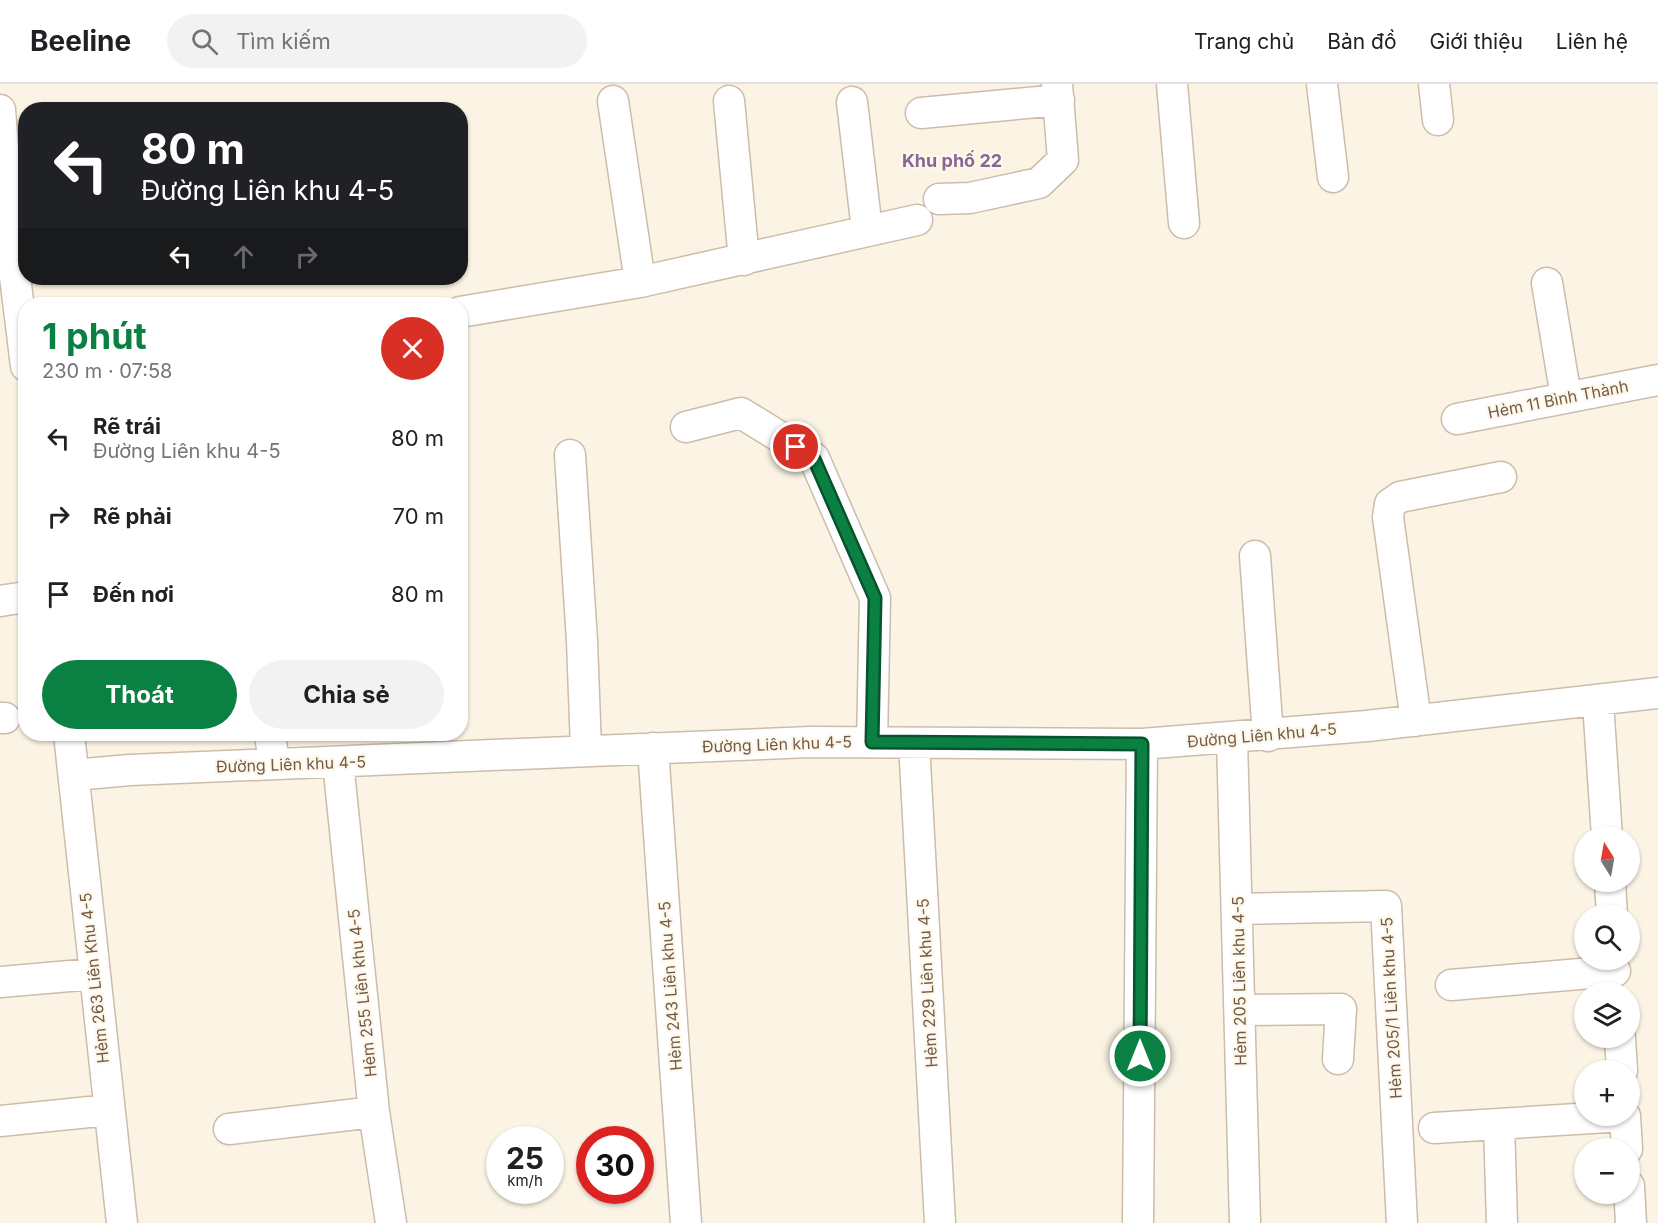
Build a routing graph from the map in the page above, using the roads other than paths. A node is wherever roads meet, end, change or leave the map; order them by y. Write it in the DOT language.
graph roads {
  1 [pos="1172,84"];
  2 [pos="1322,84"];
  3 [pos="1434,84"];
  4 [pos="1058,92"];
  5 [pos="613,101"];
  6 [pos="729,101"];
  7 [pos="852,102"];
  8 [pos="0,110"];
  9 [pos="921,113"];
  10 [pos="1438,120"];
  11 [pos="1333,177"];
  12 [pos="939,199"];
  13 [pos="917,220"];
  14 [pos="1184,223"];
  15 [pos="867,230"];
  16 [pos="18,235"];
  17 [pos="744,260"];
  18 [pos="640,282"];
  19 [pos="1547,283"];
  20 [pos="468,311"];
  21 [pos="10,323"];
  22 [pos="18,344"];
  23 [pos="1658,380"];
  24 [pos="1566,397"];
  25 [pos="1457,419"];
  26 [pos="686,427"];
  27 [pos="570,455"];
  28 [pos="1501,477"];
  29 [pos="1256,556"];
  30 [pos="18,598"];
  31 [pos="0,601"];
  32 [pos="1658,693"];
  33 [pos="1598,702"];
  34 [pos="1416,721"];
  35 [pos="1268,736"];
  36 [pos="1232,739"];
  37 [pos="70,741"];
  38 [pos="271,741"];
  39 [pos="872,742"];
  40 [pos="914,743"];
  41 [pos="1142,744"];
  42 [pos="426,746"];
  43 [pos="653,748"];
  44 [pos="586,749"];
  45 [pos="338,762"];
  46 [pos="274,764"];
  47 [pos="74,775"];
  48 [pos="1606,826"];
  49 [pos="1238,909"];
  50 [pos="93,974"];
  51 [pos="1615,975"];
  52 [pos="0,982"];
  53 [pos="1451,984"];
  54 [pos="1240,1010"];
  55 [pos="1338,1059"];
  56 [pos="109,1110"];
  57 [pos="374,1112"];
  58 [pos="1574,1119"];
  59 [pos="0,1121"];
  60 [pos="1499,1124"];
  61 [pos="1434,1128"];
  62 [pos="229,1129"];
  63 [pos="1630,1204"];
  64 [pos="122,1223"];
  65 [pos="391,1223"];
  66 [pos="686,1223"];
  67 [pos="940,1223"];
  68 [pos="1138,1223"];
  69 [pos="1245,1223"];
  70 [pos="1402,1223"];
  71 [pos="1502,1223"];
  72 [pos="1631,1223"];
  1 -- 14 [label="street"];
  2 -- 11 [label="street"];
  3 -- 10 [label="street"];
  4 -- 9 [label="street"];
  4 -- 12 [label="street"];
  5 -- 18 [label="street"];
  6 -- 17 [label="street"];
  7 -- 15 [label="street"];
  8 -- 16 [label="street"];
  13 -- 15 [label="street"];
  15 -- 17 [label="street"];
  16 -- 21 [label="street"];
  17 -- 18 [label="street"];
  18 -- 20 [label="street"];
  19 -- 24 [label="street"];
  21 -- 22 [label="street"];
  23 -- 24 [label="street, Hẻm 11 Bình Thành"];
  24 -- 25 [label="street, Hẻm 11 Bình Thành"];
  26 -- 39 [label="street"];
  27 -- 44 [label="street"];
  28 -- 34 [label="street"];
  29 -- 35 [label="street"];
  30 -- 31 [label="street"];
  32 -- 33 [label="street, Đường Liên khu 4-5"];
  33 -- 34 [label="street, Đường Liên khu 4-5"];
  33 -- 48 [label="street"];
  34 -- 35 [label="street, Đường Liên khu 4-5"];
  35 -- 36 [label="street, Đường Liên khu 4-5"];
  36 -- 41 [label="street, Đường Liên khu 4-5"];
  36 -- 49 [label="street, Hẻm 205 Liên khu 4-5"];
  37 -- 47 [label="street, Hẻm 263 Liên Khu 4-5"];
  38 -- 46 [label="street"];
  39 -- 40 [label="street, Đường Liên khu 4-5"];
  39 -- 43 [label="street, Đường Liên khu 4-5"];
  40 -- 41 [label="street, Đường Liên khu 4-5"];
  40 -- 67 [label="street, Hẻm 229 Liên khu 4-5"];
  41 -- 68 [label="street"];
  42 -- 44 [label="street, Đường Liên khu 4-5"];
  42 -- 45 [label="street, Đường Liên khu 4-5"];
  43 -- 44 [label="street, Đường Liên khu 4-5"];
  43 -- 66 [label="street, Hẻm 243 Liên khu 4-5"];
  45 -- 46 [label="street, Đường Liên khu 4-5"];
  45 -- 57 [label="street, Hẻm 255 Liên khu 4-5"];
  46 -- 47 [label="street, Đường Liên khu 4-5"];
  47 -- 50 [label="street, Hẻm 263 Liên Khu 4-5"];
  49 -- 54 [label="street, Hẻm 205 Liên khu 4-5"];
  49 -- 70 [label="street, Hẻm 205/1 Liên khu 4-5"];
  50 -- 52 [label="street"];
  50 -- 56 [label="street, Hẻm 263 Liên Khu 4-5"];
  51 -- 53 [label="street"];
  54 -- 55 [label="street"];
  54 -- 69 [label="street, Hẻm 205 Liên khu 4-5"];
  56 -- 59 [label="street"];
  56 -- 64 [label="street, Hẻm 263 Liên Khu 4-5"];
  57 -- 62 [label="street"];
  57 -- 65 [label="street, Hẻm 255 Liên khu 4-5"];
  58 -- 60 [label="street"];
  60 -- 61 [label="street"];
  60 -- 71 [label="street"];
  63 -- 72 [label="street"];
}
